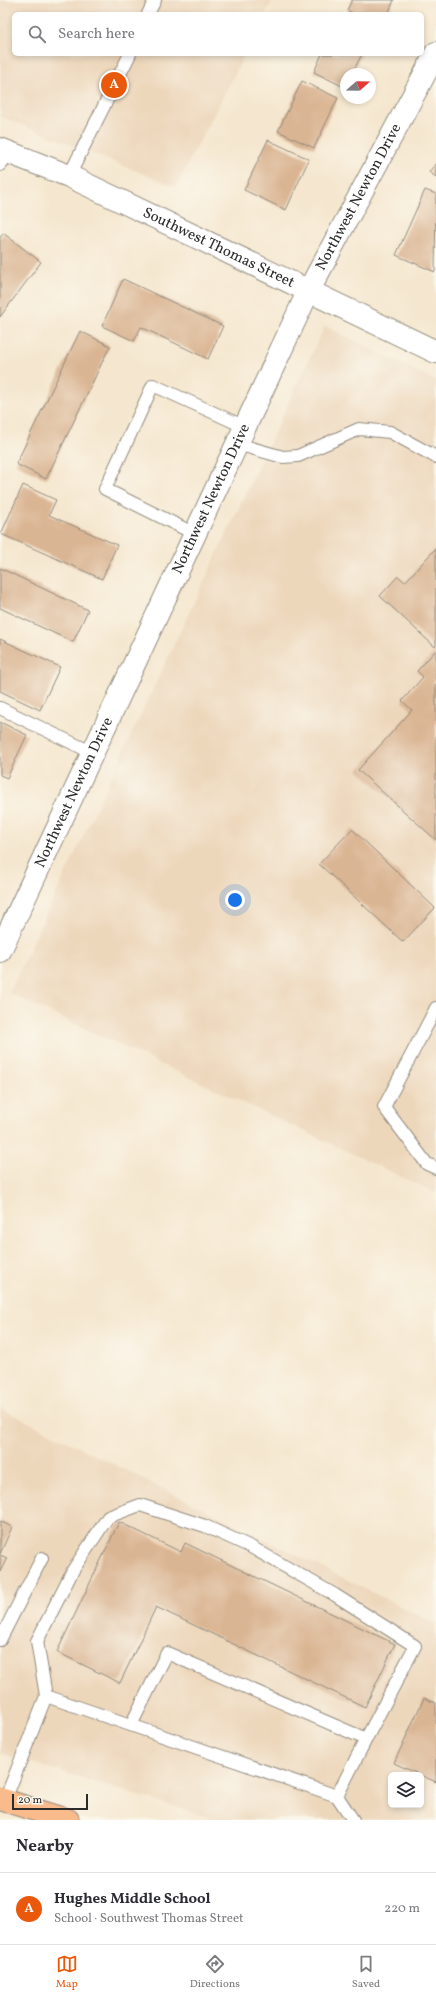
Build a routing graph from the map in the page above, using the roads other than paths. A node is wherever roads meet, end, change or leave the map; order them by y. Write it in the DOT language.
graph roads {
  1 [pos="155,0"];
  2 [pos="149,12"];
  3 [pos="436,53"];
  4 [pos="129,56"];
  5 [pos="3,156"];
  6 [pos="69,176"];
  7 [pos="309,290"];
  8 [pos="436,352"];
  9 [pos="241,435"];
  10 [pos="436,457"];
  11 [pos="195,534"];
  12 [pos="0,708"];
  13 [pos="93,752"];
  14 [pos="0,951"];
  15 [pos="436,1008"];
  16 [pos="436,1168"];
  17 [pos="42,1558"];
  18 [pos="0,1640"];
  19 [pos="46,1696"];
  20 [pos="131,1725"];
  21 [pos="366,1739"];
  22 [pos="337,1796"];
  23 [pos="2,1799"];
  24 [pos="68,1820"];
  25 [pos="353,1820"];
  1 -- 2 [label="lane"];
  3 -- 7 [label="street, Northwest Newton Drive"];
  4 -- 6 [label="lane"];
  5 -- 6 [label="street, Southwest Thomas Street"];
  6 -- 7 [label="street, Southwest Thomas Street"];
  7 -- 8 [label="street, Southwest Thomas Street"];
  7 -- 9 [label="street, Northwest Newton Drive"];
  9 -- 10 [label="lane"];
  9 -- 11 [label="street, Northwest Newton Drive"];
  9 -- 11 [label="lane"];
  11 -- 13 [label="street, Northwest Newton Drive"];
  12 -- 13 [label="lane"];
  13 -- 14 [label="street, Northwest Newton Drive"];
  15 -- 16 [label="lane"];
  17 -- 18 [label="lane"];
  19 -- 20 [label="lane"];
  19 -- 21 [label="lane"];
  19 -- 23 [label="lane"];
  20 -- 21 [label="lane"];
  20 -- 22 [label="lane"];
  21 -- 22 [label="lane"];
  22 -- 25 [label="lane"];
  23 -- 24 [label="main road"];
}
